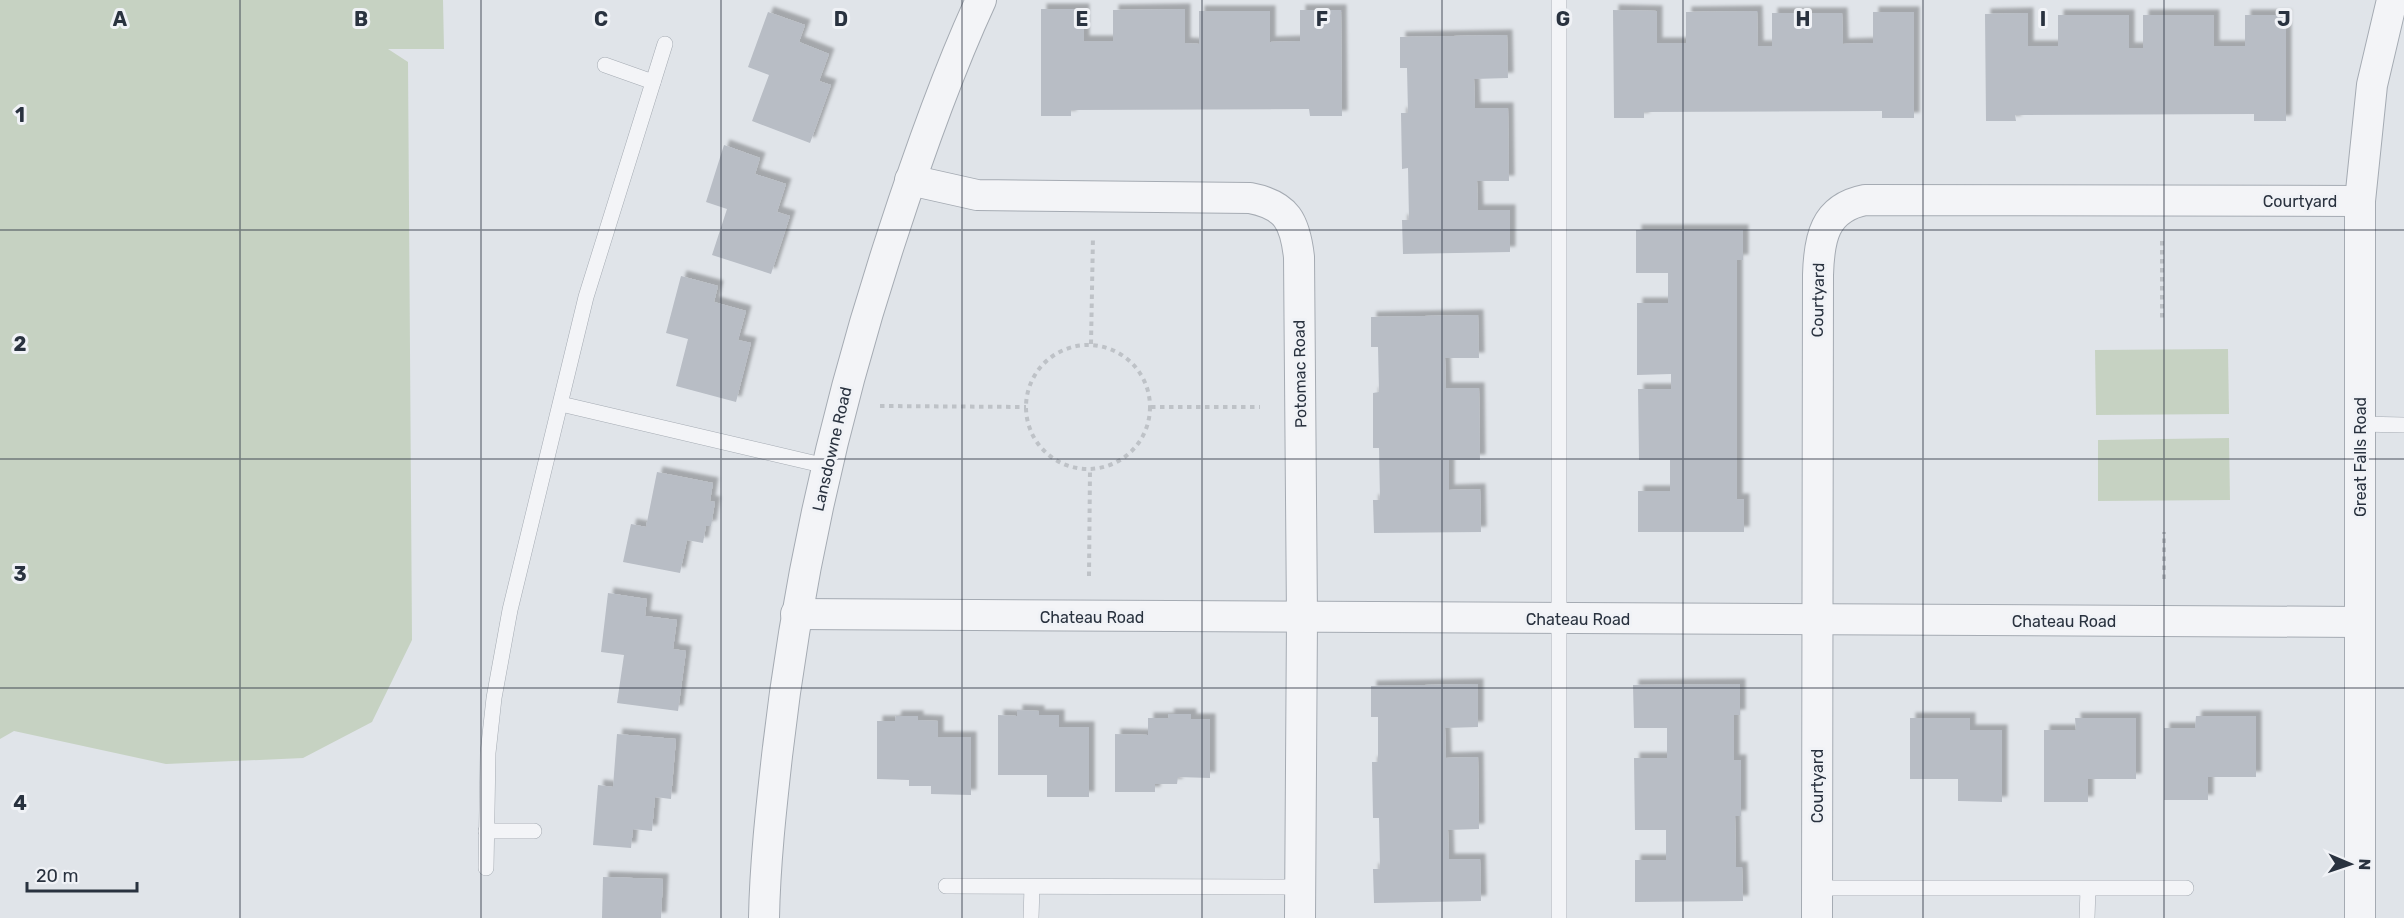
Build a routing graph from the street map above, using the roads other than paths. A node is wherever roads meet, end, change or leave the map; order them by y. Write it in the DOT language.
graph roads {
  1 [pos="981,0"];
  2 [pos="1559,0"];
  3 [pos="2392,0"];
  4 [pos="665,44"];
  5 [pos="605,64"];
  6 [pos="653,81"];
  7 [pos="910,180"];
  8 [pos="2360,201"];
  9 [pos="561,404"];
  10 [pos="2360,424"];
  11 [pos="2404,425"];
  12 [pos="826,466"];
  13 [pos="796,614"];
  14 [pos="1302,618"];
  15 [pos="1559,619"];
  16 [pos="1817,620"];
  17 [pos="2360,622"];
  18 [pos="486,831"];
  19 [pos="534,831"];
  20 [pos="486,868"];
  21 [pos="946,886"];
  22 [pos="1032,887"];
  23 [pos="1300,887"];
  24 [pos="1817,888"];
  25 [pos="2186,888"];
  26 [pos="2088,889"];
  27 [pos="764,918"];
  28 [pos="1031,918"];
  29 [pos="1300,918"];
  30 [pos="1559,918"];
  31 [pos="1817,918"];
  32 [pos="2087,918"];
  33 [pos="2360,918"];
  1 -- 7 [label="street, Lansdowne Road"];
  2 -- 15 [label="lane"];
  3 -- 8 [label="street, Great Falls Road"];
  4 -- 6 [label="lane"];
  5 -- 6 [label="lane"];
  6 -- 9 [label="lane"];
  7 -- 12 [label="street, Lansdowne Road"];
  7 -- 14 [label="street, Potomac Road"];
  8 -- 10 [label="street, Great Falls Road"];
  8 -- 16 [label="street, Courtyard"];
  9 -- 12 [label="lane"];
  9 -- 18 [label="lane"];
  10 -- 11 [label="lane"];
  10 -- 17 [label="street, Great Falls Road"];
  12 -- 13 [label="street, Lansdowne Road"];
  13 -- 14 [label="street, Chateau Road"];
  13 -- 27 [label="street, Lansdowne Road"];
  14 -- 15 [label="street, Chateau Road"];
  14 -- 23 [label="street, Potomac Road"];
  15 -- 16 [label="street, Chateau Road"];
  15 -- 30 [label="lane"];
  16 -- 17 [label="street, Chateau Road"];
  16 -- 24 [label="street, Courtyard"];
  17 -- 33 [label="street, Great Falls Road"];
  18 -- 19 [label="lane"];
  18 -- 20 [label="lane"];
  21 -- 22 [label="lane"];
  22 -- 23 [label="lane"];
  22 -- 28 [label="lane"];
  23 -- 29 [label="street, Potomac Road"];
  24 -- 26 [label="lane"];
  24 -- 31 [label="street, Courtyard"];
  25 -- 26 [label="lane"];
  26 -- 32 [label="lane"];
}
